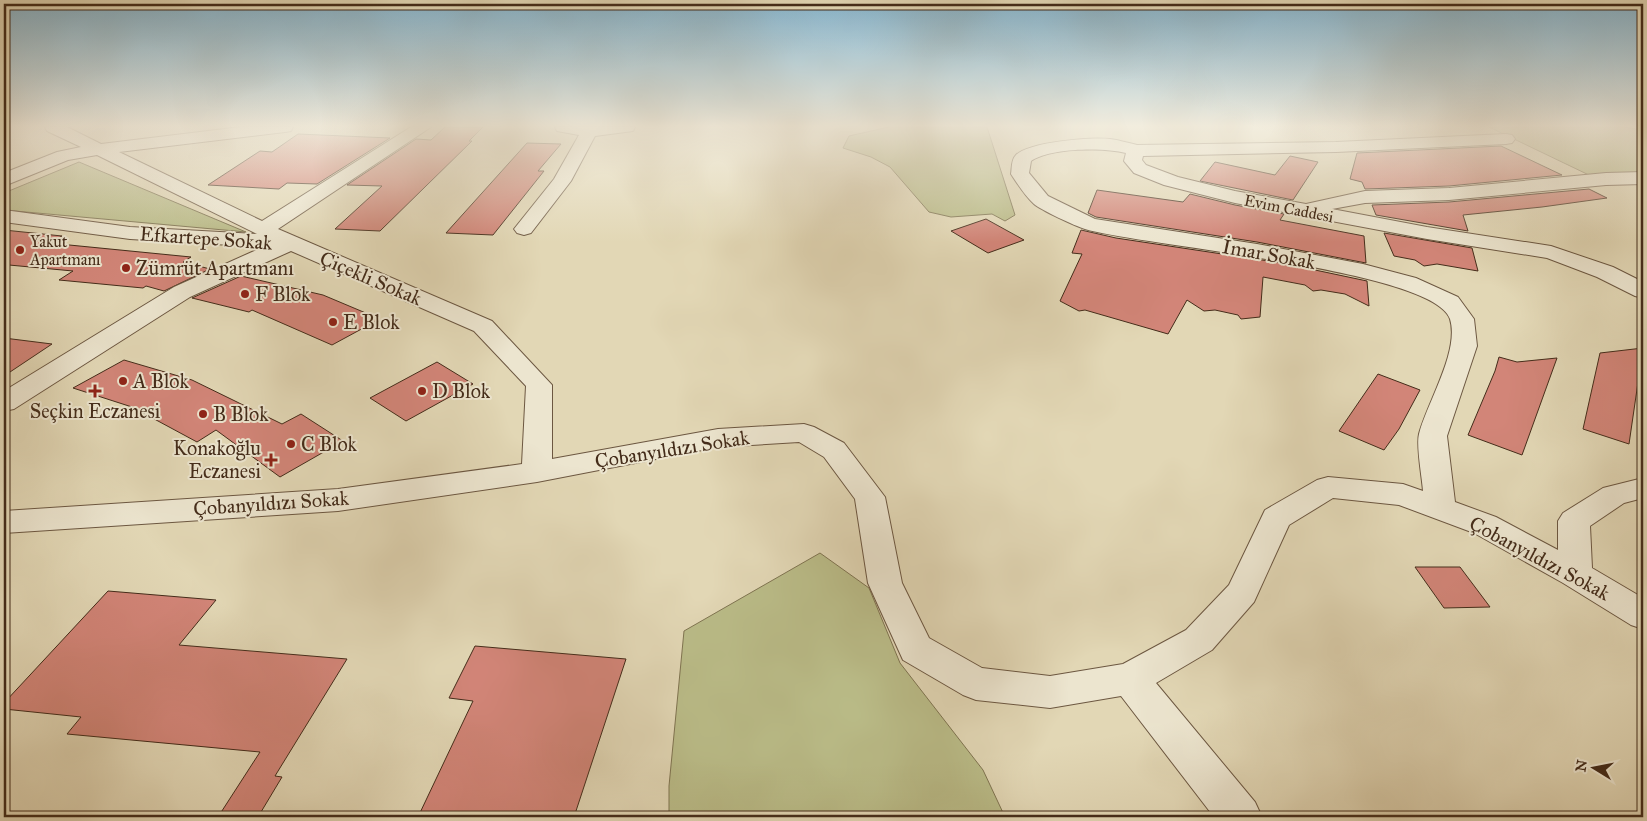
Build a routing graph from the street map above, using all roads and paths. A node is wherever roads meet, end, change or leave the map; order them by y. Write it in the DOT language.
graph roads {
  1 [pos="39,165"];
  2 [pos="134,165"];
  3 [pos="363,165"];
  4 [pos="571,165"];
  5 [pos="1021,165"];
  6 [pos="1137,165"];
  7 [pos="1643,178"];
  8 [pos="4,180"];
  9 [pos="1298,210"];
  10 [pos="4,216"];
  11 [pos="263,229"];
  12 [pos="524,229"];
  13 [pos="290,243"];
  14 [pos="1643,291"];
  15 [pos="4,403"];
  16 [pos="537,472"];
  17 [pos="1643,488"];
  18 [pos="1440,508"];
  19 [pos="4,522"];
  20 [pos="1575,574"];
  21 [pos="1643,615"];
  22 [pos="1130,679"];
  23 [pos="1240,817"];
  1 -- 8 [label="street"];
  2 -- 11 [label="street, Çiçekli Sokak"];
  3 -- 11 [label="street"];
  4 -- 12 [label="street"];
  5 -- 18 [label="street, İmar Sokak"];
  6 -- 9 [label="street, Evim Caddesi"];
  7 -- 9 [label="street"];
  9 -- 14 [label="street, Evim Caddesi"];
  10 -- 13 [label="street, Efkartepe Sokak"];
  11 -- 13 [label="street, Çiçekli Sokak"];
  13 -- 15 [label="street, Efkartepe Sokak"];
  13 -- 16 [label="street, Çiçekli Sokak"];
  16 -- 19 [label="street, Çobanyıldızı Sokak"];
  16 -- 22 [label="street, Çobanyıldızı Sokak"];
  17 -- 20 [label="street"];
  18 -- 20 [label="street, Çobanyıldızı Sokak"];
  18 -- 22 [label="street, Çobanyıldızı Sokak"];
  20 -- 21 [label="street, Çobanyıldızı Sokak"];
  22 -- 23 [label="street"];
}
